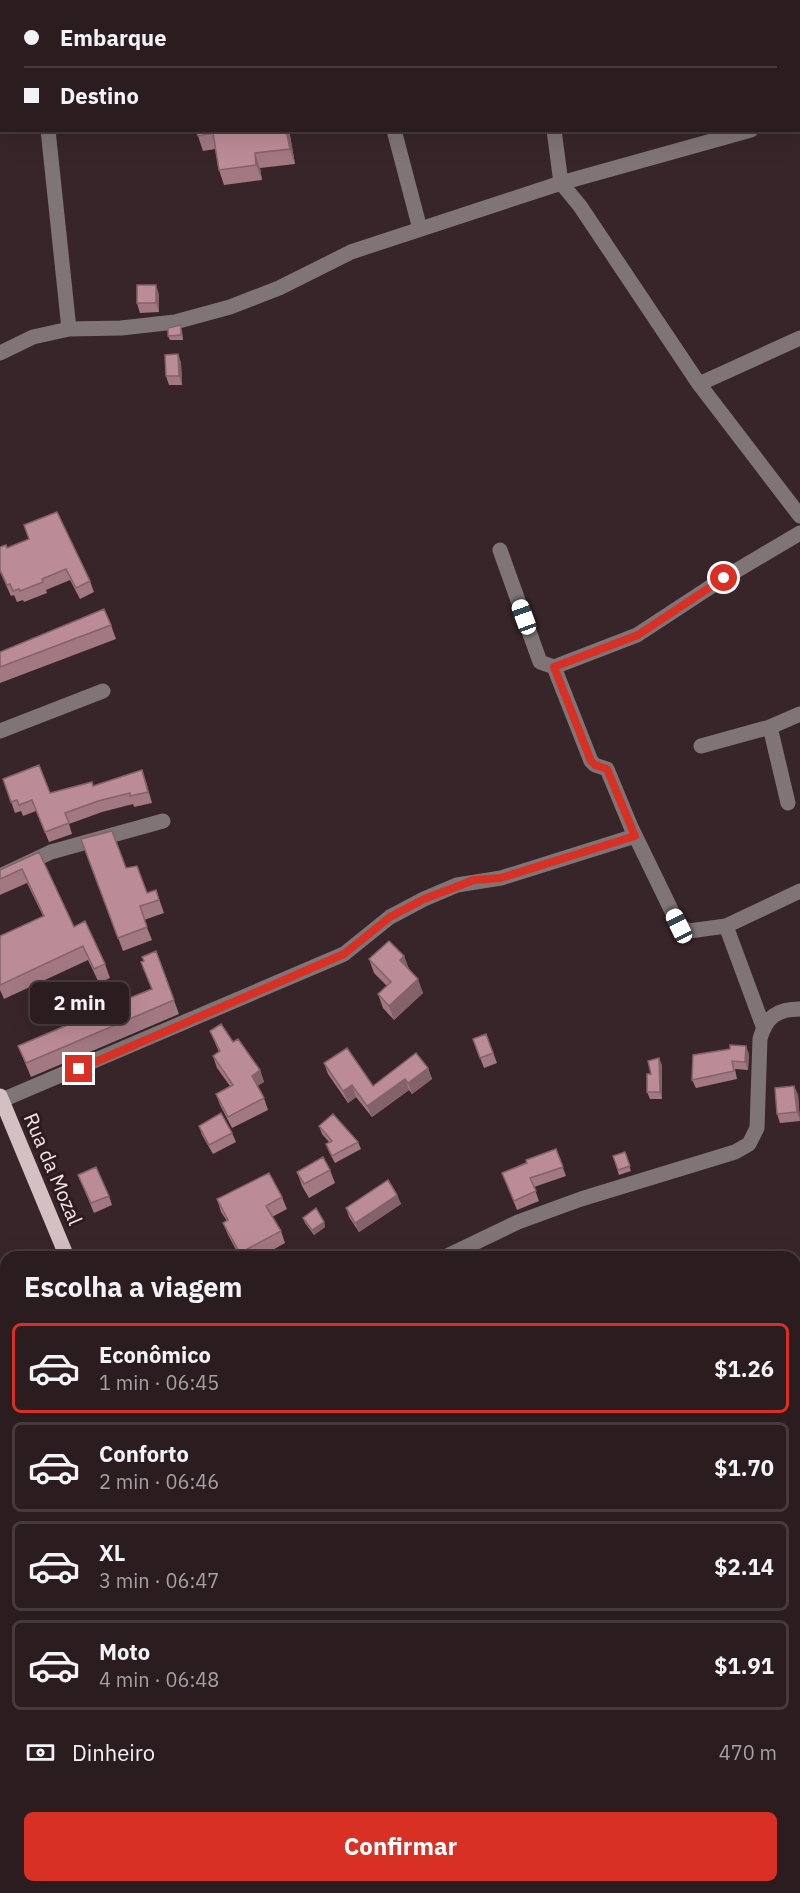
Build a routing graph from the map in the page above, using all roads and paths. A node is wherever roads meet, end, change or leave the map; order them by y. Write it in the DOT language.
graph roads {
  1 [pos="48,132"];
  2 [pos="395,132"];
  3 [pos="554,132"];
  4 [pos="744,132"];
  5 [pos="561,183"];
  6 [pos="420,229"];
  7 [pos="69,329"];
  8 [pos="800,338"];
  9 [pos="0,353"];
  10 [pos="699,384"];
  11 [pos="800,516"];
  12 [pos="800,533"];
  13 [pos="500,550"];
  14 [pos="554,667"];
  15 [pos="103,691"];
  16 [pos="800,714"];
  17 [pos="770,727"];
  18 [pos="0,731"];
  19 [pos="701,746"];
  20 [pos="788,803"];
  21 [pos="163,821"];
  22 [pos="635,836"];
  23 [pos="0,876"];
  24 [pos="800,891"];
  25 [pos="726,926"];
  26 [pos="800,1009"];
  27 [pos="763,1026"];
  28 [pos="1,1098"];
  29 [pos="65,1251"];
  30 [pos="458,1251"];
  1 -- 7 [label="street"];
  2 -- 6 [label="street"];
  3 -- 5 [label="street"];
  4 -- 5 [label="street"];
  5 -- 6 [label="street"];
  5 -- 10 [label="street"];
  6 -- 7 [label="street"];
  7 -- 9 [label="street"];
  8 -- 10 [label="street"];
  10 -- 11 [label="street"];
  12 -- 14 [label="street"];
  13 -- 14 [label="street"];
  14 -- 22 [label="street"];
  15 -- 18 [label="street"];
  16 -- 17 [label="street"];
  17 -- 19 [label="street"];
  17 -- 20 [label="street"];
  21 -- 23 [label="street"];
  22 -- 25 [label="street"];
  22 -- 28 [label="street"];
  24 -- 25 [label="street"];
  25 -- 27 [label="street"];
  26 -- 27 [label="street"];
  27 -- 30 [label="street"];
  28 -- 29 [label="main road, Rua da Mozal"];
}
